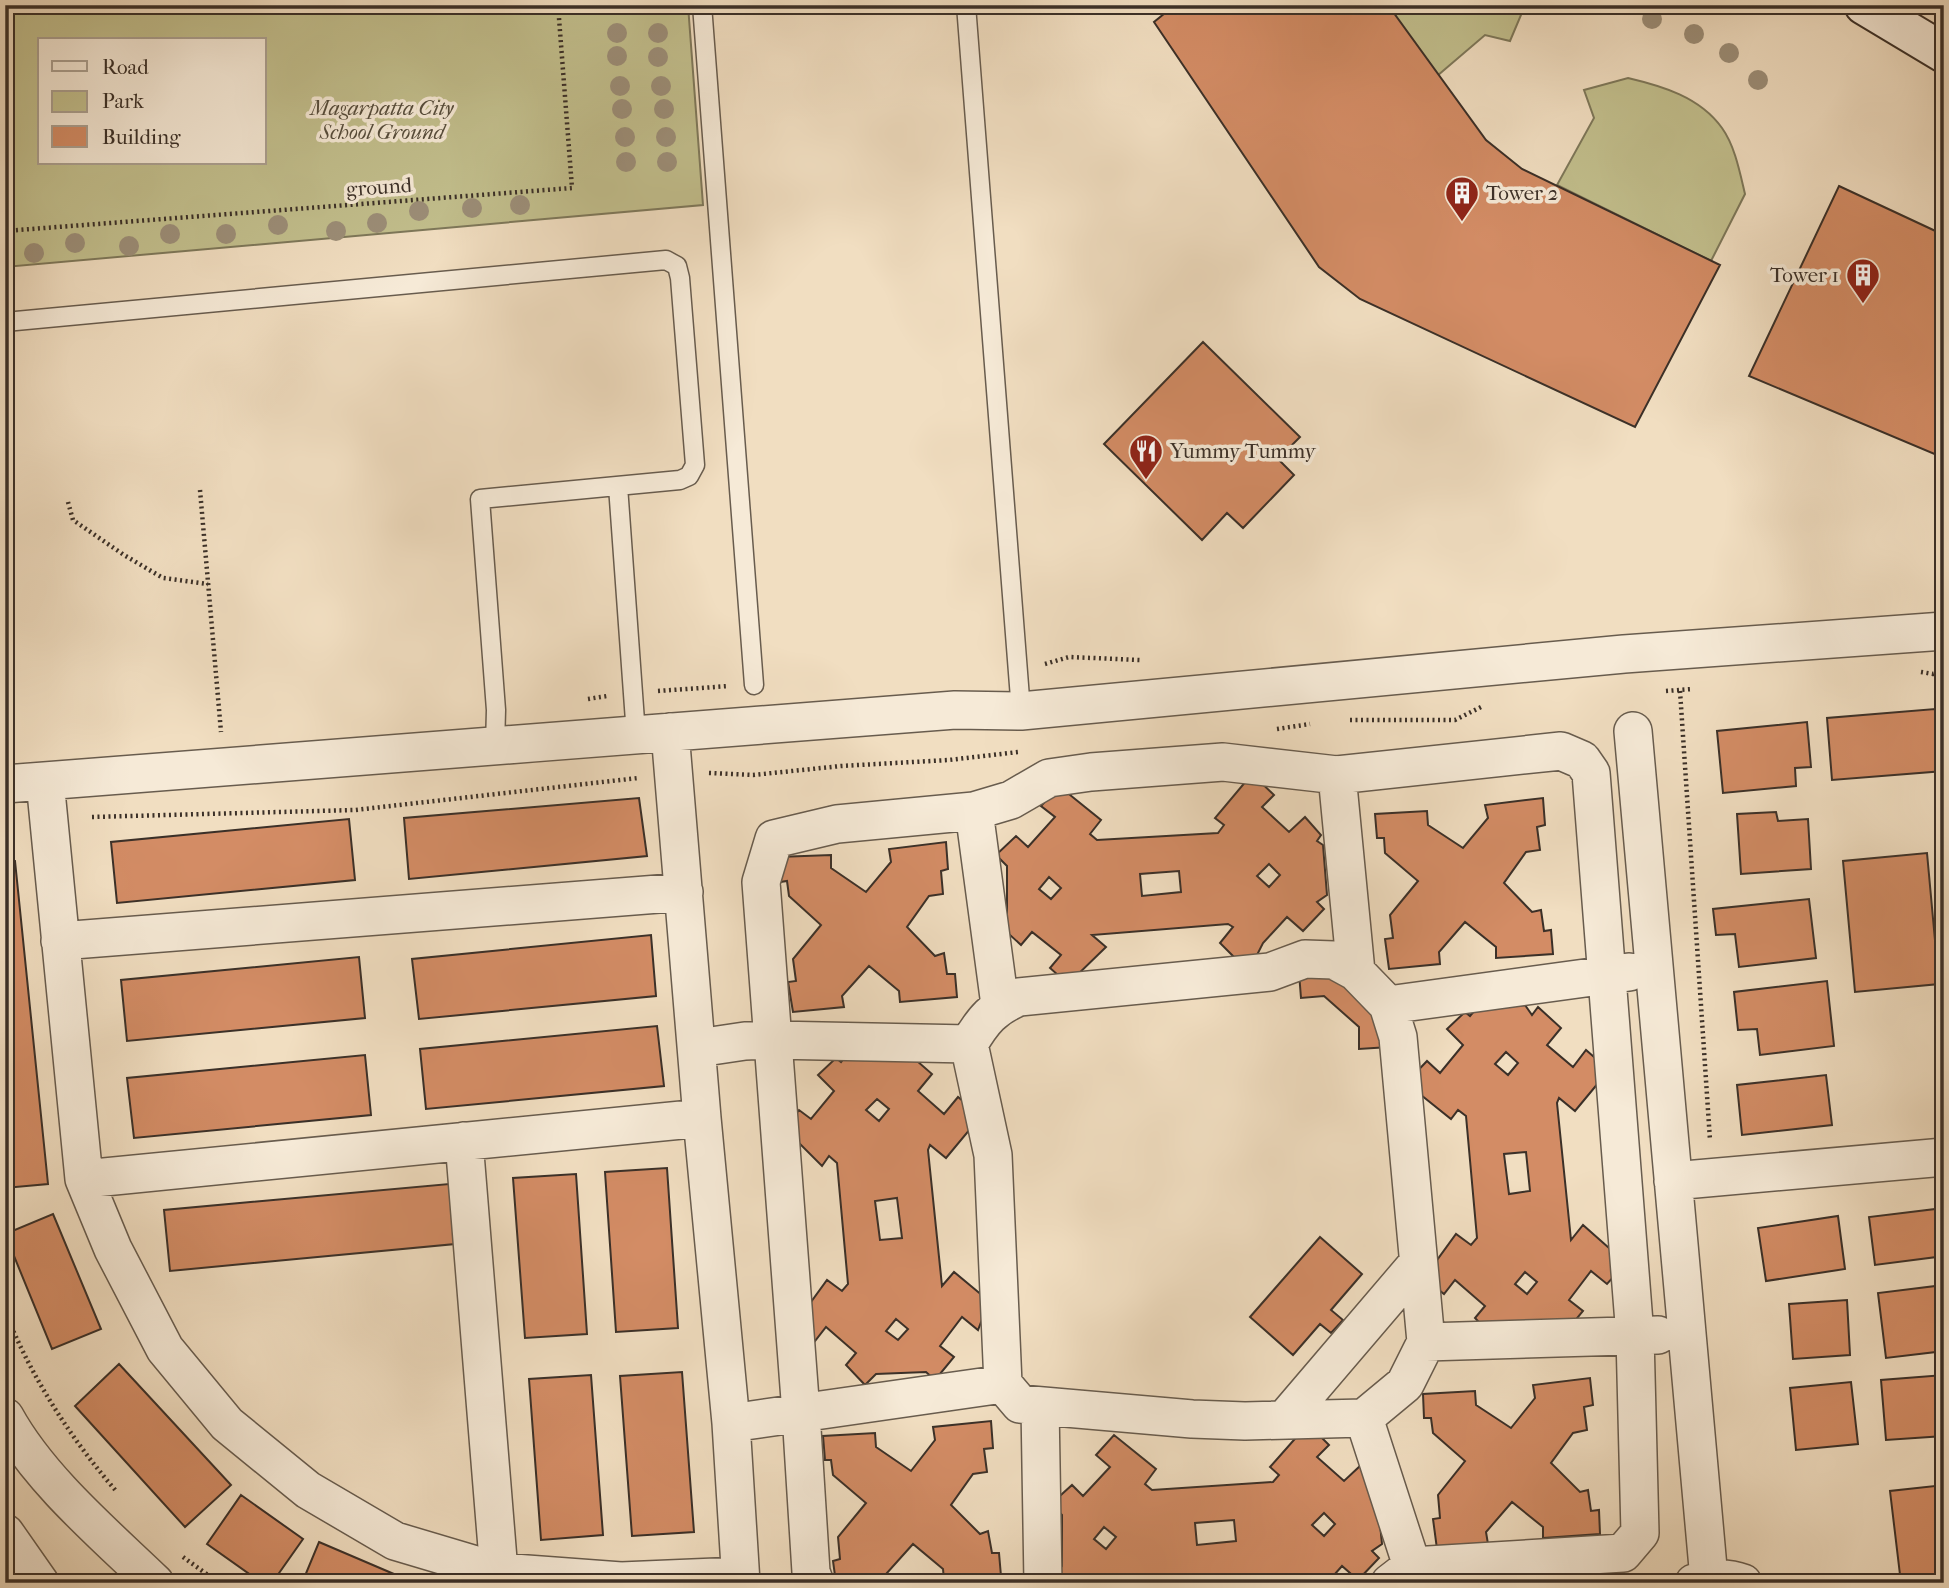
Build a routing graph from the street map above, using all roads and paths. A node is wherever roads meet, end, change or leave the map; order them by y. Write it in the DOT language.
graph roads {
  1 [pos="558,5"];
  2 [pos="702,5"];
  3 [pos="966,5"];
  4 [pos="1864,5"];
  5 [pos="1944,53"];
  6 [pos="5,231"];
  7 [pos="5,321"];
  8 [pos="618,486"];
  9 [pos="200,490"];
  10 [pos="68,502"];
  11 [pos="208,584"];
  12 [pos="1944,631"];
  13 [pos="754,685"];
  14 [pos="1655,691"];
  15 [pos="1680,691"];
  16 [pos="1482,706"];
  17 [pos="1021,711"];
  18 [pos="1345,720"];
  19 [pos="1318,722"];
  20 [pos="1267,729"];
  21 [pos="1633,731"];
  22 [pos="221,733"];
  23 [pos="653,734"];
  24 [pos="495,746"];
  25 [pos="1027,751"];
  26 [pos="673,774"];
  27 [pos="1337,775"];
  28 [pos="45,781"];
  29 [pos="5,784"];
  30 [pos="974,811"];
  31 [pos="49,818"];
  32 [pos="684,892"];
  33 [pos="60,941"];
  34 [pos="1654,968"];
  35 [pos="1356,972"];
  36 [pos="1606,975"];
  37 [pos="1388,1004"];
  38 [pos="1000,1005"];
  39 [pos="773,1040"];
  40 [pos="969,1044"];
  41 [pos="698,1048"];
  42 [pos="702,1118"];
  43 [pos="464,1141"];
  44 [pos="1944,1157"];
  45 [pos="84,1179"];
  46 [pos="1673,1181"];
  47 [pos="1418,1263"];
  48 [pos="5,1311"];
  49 [pos="1687,1334"];
  50 [pos="1636,1336"];
  51 [pos="1426,1342"];
  52 [pos="1003,1384"];
  53 [pos="1040,1406"];
  54 [pos="801,1413"];
  55 [pos="5,1417"];
  56 [pos="1364,1418"];
  57 [pos="1284,1420"];
  58 [pos="731,1423"];
  59 [pos="121,1496"];
  60 [pos="5,1533"];
  61 [pos="173,1551"];
  62 [pos="499,1573"];
  63 [pos="1401,1574"];
  64 [pos="740,1580"];
  65 [pos="1715,1581"];
  66 [pos="40,1583"];
  67 [pos="155,1583"];
  68 [pos="219,1583"];
  69 [pos="815,1583"];
  70 [pos="1043,1583"];
  1 -- 6 [label="path, ground"];
  2 -- 13 [label="lane"];
  3 -- 17 [label="lane"];
  4 -- 5 [label="street"];
  7 -- 8 [label="lane"];
  8 -- 23 [label="lane"];
  8 -- 24 [label="lane"];
  9 -- 11 [label="path"];
  10 -- 11 [label="path"];
  11 -- 22 [label="path"];
  12 -- 17 [label="street"];
  14 -- 15 [label="path"];
  16 -- 18 [label="path"];
  17 -- 23 [label="street"];
  19 -- 20 [label="path"];
  21 -- 34 [label="street"];
  23 -- 24 [label="street"];
  23 -- 26 [label="street"];
  24 -- 28 [label="street"];
  25 -- 26 [label="path"];
  26 -- 31 [label="path"];
  26 -- 32 [label="street"];
  27 -- 30 [label="street"];
  27 -- 35 [label="street"];
  27 -- 36 [label="street"];
  28 -- 29 [label="street"];
  28 -- 31 [label="street"];
  30 -- 38 [label="street"];
  30 -- 39 [label="street"];
  31 -- 33 [label="street"];
  32 -- 33 [label="street"];
  32 -- 41 [label="street"];
  33 -- 45 [label="street"];
  34 -- 36 [label="street"];
  34 -- 46 [label="street"];
  35 -- 37 [label="street"];
  35 -- 38 [label="street"];
  36 -- 37 [label="street"];
  36 -- 50 [label="street"];
  37 -- 47 [label="street"];
  38 -- 40 [label="street"];
  39 -- 40 [label="street"];
  39 -- 41 [label="street"];
  39 -- 54 [label="street"];
  40 -- 52 [label="street"];
  41 -- 42 [label="street"];
  42 -- 43 [label="street"];
  42 -- 58 [label="street"];
  43 -- 45 [label="street"];
  43 -- 62 [label="street"];
  44 -- 46 [label="street"];
  45 -- 62 [label="street"];
  46 -- 49 [label="street"];
  47 -- 51 [label="street"];
  47 -- 57 [label="street"];
  48 -- 59 [label="path"];
  49 -- 50 [label="street"];
  49 -- 65 [label="street"];
  50 -- 51 [label="street"];
  50 -- 63 [label="street"];
  51 -- 56 [label="street"];
  52 -- 53 [label="street"];
  52 -- 54 [label="street"];
  53 -- 57 [label="street"];
  53 -- 70 [label="street"];
  54 -- 58 [label="street"];
  54 -- 69 [label="street"];
  55 -- 67 [label="street"];
  56 -- 57 [label="street"];
  56 -- 63 [label="street"];
  58 -- 64 [label="street"];
  60 -- 66 [label="street"];
  61 -- 68 [label="path"];
  62 -- 64 [label="street"];
}
